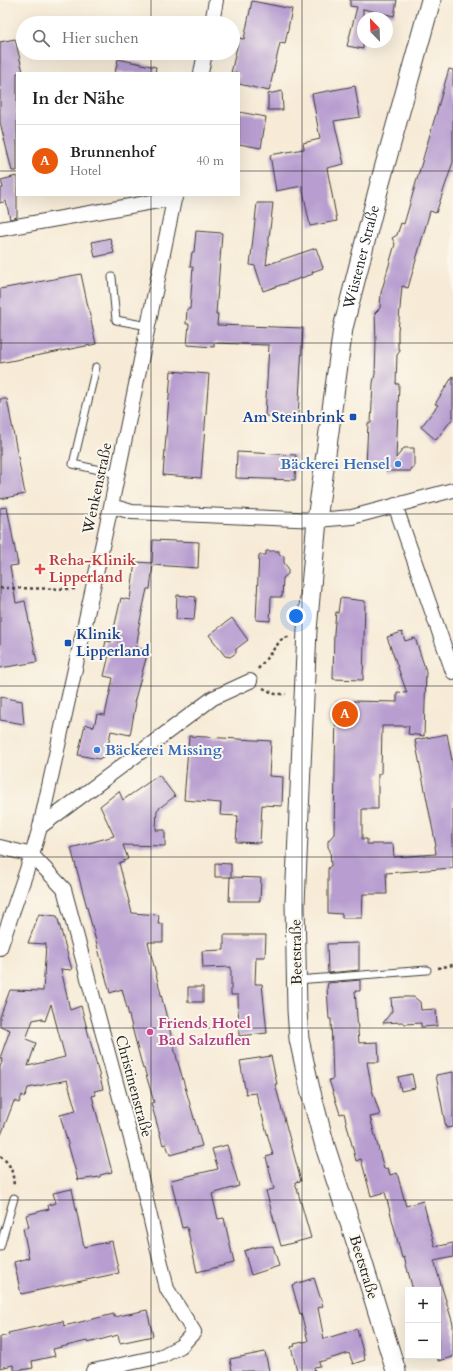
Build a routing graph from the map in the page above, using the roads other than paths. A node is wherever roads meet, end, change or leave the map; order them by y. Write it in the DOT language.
graph roads {
  1 [pos="216,0"];
  2 [pos="431,0"];
  3 [pos="213,16"];
  4 [pos="204,60"];
  5 [pos="201,72"];
  6 [pos="175,196"];
  7 [pos="0,229"];
  8 [pos="112,277"];
  9 [pos="148,326"];
  10 [pos="96,366"];
  11 [pos="117,474"];
  12 [pos="453,490"];
  13 [pos="395,505"];
  14 [pos="111,506"];
  15 [pos="317,520"];
  16 [pos="453,671"];
  17 [pos="250,681"];
  18 [pos="40,827"];
  19 [pos="0,847"];
  20 [pos="32,855"];
  21 [pos="0,948"];
  22 [pos="427,970"];
  23 [pos="296,980"];
  24 [pos="14,1198"];
  25 [pos="0,1247"];
  26 [pos="93,1371"];
  27 [pos="396,1371"];
  1 -- 3 [label="street"];
  2 -- 15 [label="main road, Wüstener Straße"];
  4 -- 5 [label="street"];
  6 -- 7 [label="street"];
  6 -- 9 [label="street, Wenkenstraße"];
  8 -- 9 [label="lane"];
  9 -- 11 [label="street, Wenkenstraße"];
  10 -- 11 [label="lane"];
  11 -- 14 [label="street, Wenkenstraße"];
  12 -- 13 [label="street"];
  13 -- 15 [label="street"];
  13 -- 16 [label="street"];
  14 -- 15 [label="street"];
  14 -- 18 [label="street, Wenkenstraße"];
  15 -- 23 [label="main road, Beetstraße"];
  17 -- 18 [label="street"];
  18 -- 20 [label="street, Wenkenstraße"];
  19 -- 20 [label="street"];
  20 -- 21 [label="street, Wenkenstraße"];
  20 -- 26 [label="street, Christinenstraße"];
  22 -- 23 [label="lane"];
  23 -- 27 [label="main road, Beetstraße"];
  24 -- 25 [label="lane"];
}
